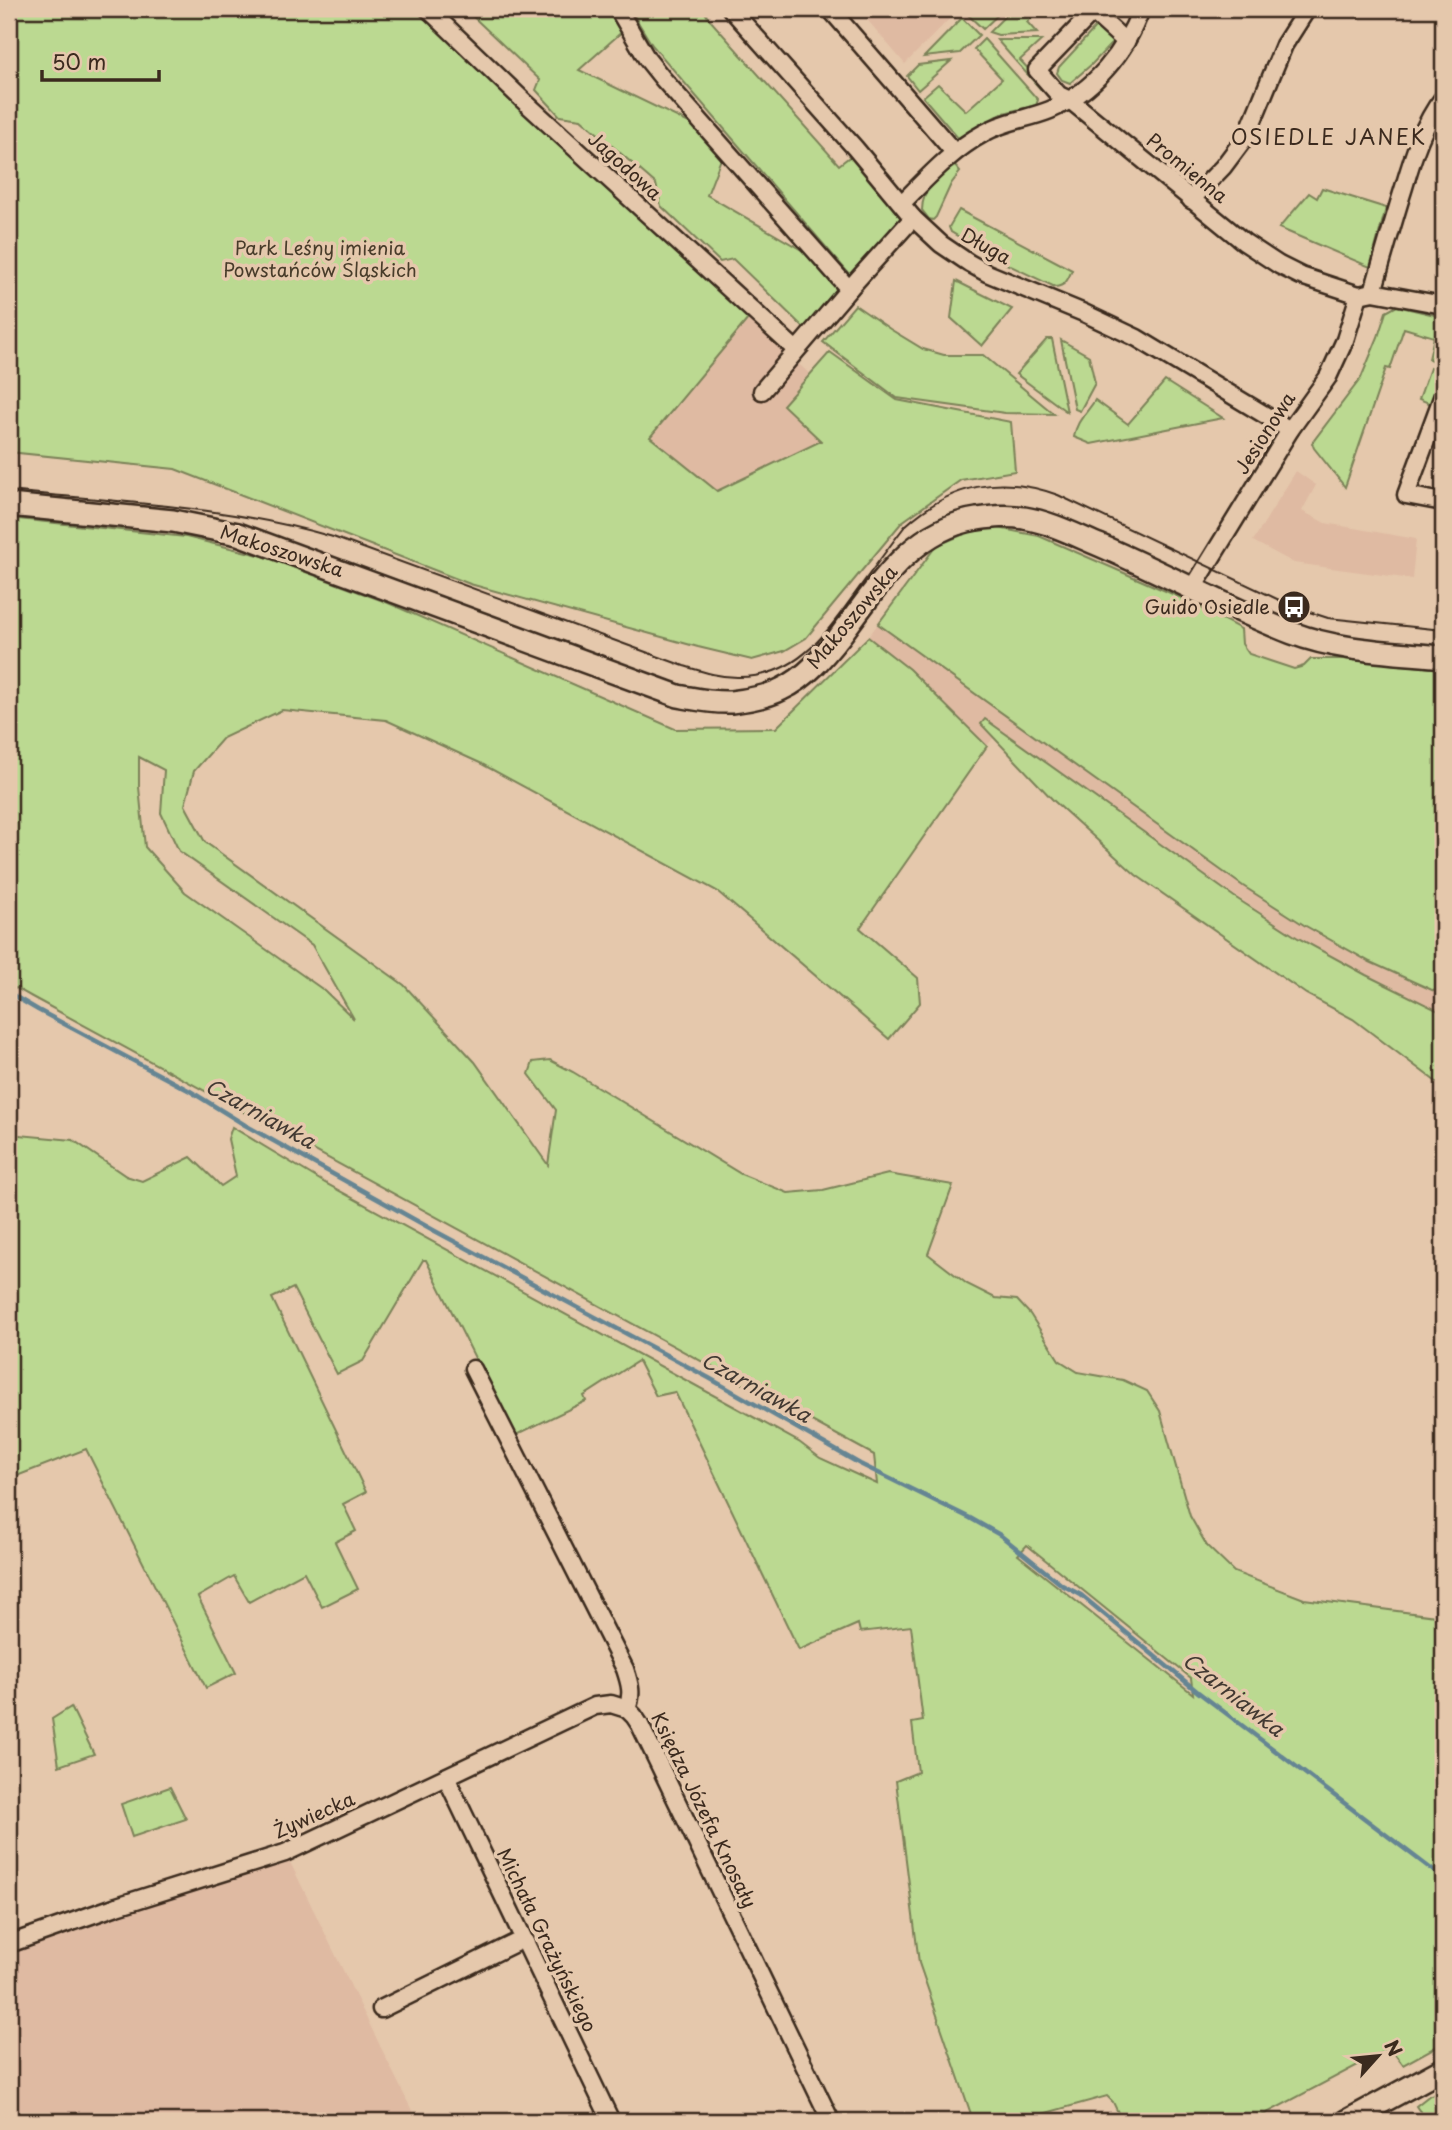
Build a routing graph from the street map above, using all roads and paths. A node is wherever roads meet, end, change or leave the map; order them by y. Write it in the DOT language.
graph roads {
  1 [pos="428,9"];
  2 [pos="618,9"];
  3 [pos="732,9"];
  4 [pos="830,9"];
  5 [pos="1142,9"];
  6 [pos="1307,9"];
  7 [pos="1126,42"];
  8 [pos="1443,98"];
  9 [pos="1070,100"];
  10 [pos="954,152"];
  11 [pos="1192,200"];
  12 [pos="902,204"];
  13 [pos="913,218"];
  14 [pos="849,289"];
  15 [pos="1366,294"];
  16 [pos="1443,305"];
  17 [pos="796,350"];
  18 [pos="762,391"];
  19 [pos="1443,395"];
  20 [pos="1290,430"];
  21 [pos="1443,502"];
  22 [pos="9,505"];
  23 [pos="1193,587"];
  24 [pos="1443,657"];
  25 [pos="473,1370"];
  26 [pos="626,1709"];
  27 [pos="446,1777"];
  28 [pos="523,1939"];
  29 [pos="9,1944"];
  30 [pos="381,2009"];
  31 [pos="1443,2069"];
  32 [pos="611,2121"];
  33 [pos="831,2121"];
  34 [pos="1347,2121"];
  1 -- 17 [label="street, Jagodowa"];
  2 -- 14 [label="street"];
  3 -- 12 [label="street, Długa"];
  4 -- 10 [label="street"];
  5 -- 7 [label="street"];
  6 -- 11 [label="street"];
  7 -- 9 [label="street"];
  7 -- 9 [label="street, Promienna"];
  8 -- 15 [label="street, Jesionowa"];
  9 -- 10 [label="street"];
  9 -- 11 [label="street, Promienna"];
  10 -- 12 [label="street"];
  11 -- 15 [label="street, Promienna"];
  12 -- 13 [label="street, Długa"];
  13 -- 14 [label="street"];
  13 -- 20 [label="street, Długa"];
  14 -- 17 [label="street"];
  15 -- 16 [label="street, Promienna"];
  15 -- 20 [label="street, Jesionowa"];
  17 -- 18 [label="street"];
  19 -- 21 [label="street"];
  20 -- 23 [label="street, Jesionowa"];
  22 -- 23 [label="main road, Makoszowska"];
  23 -- 24 [label="main road, Makoszowska"];
  25 -- 26 [label="street, Księdza Józefa Knosały"];
  26 -- 27 [label="street, Żywiecka"];
  26 -- 33 [label="street, Księdza Józefa Knosały"];
  27 -- 28 [label="street, Michała Grażyńskiego"];
  27 -- 29 [label="street, Żywiecka"];
  28 -- 30 [label="street"];
  28 -- 32 [label="street, Michała Grażyńskiego"];
  31 -- 34 [label="main road"];
}
